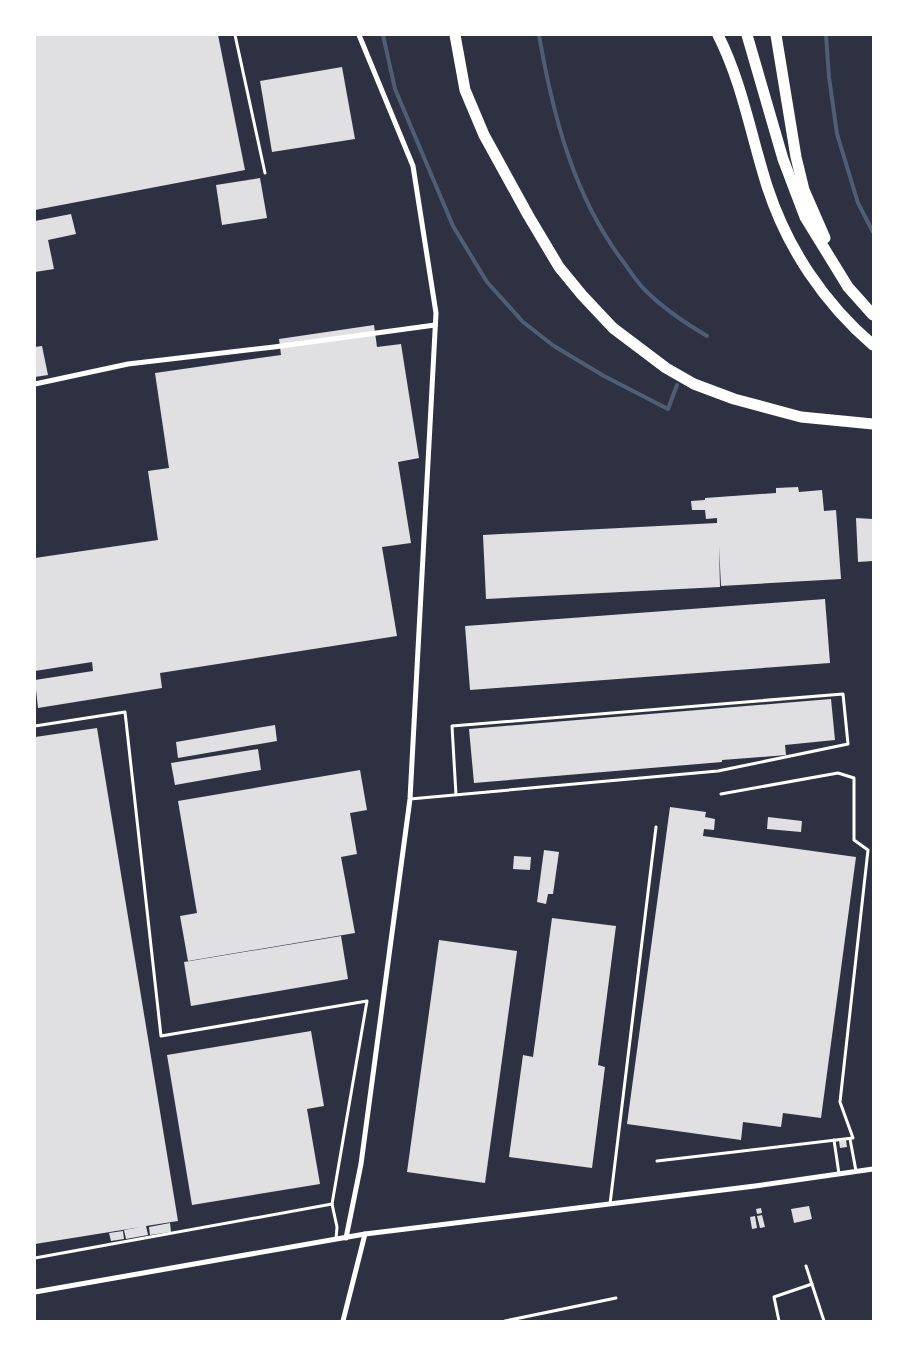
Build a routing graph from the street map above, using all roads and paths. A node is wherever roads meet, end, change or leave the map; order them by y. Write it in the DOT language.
graph roads {
  1 [pos="235,35"];
  2 [pos="359,35"];
  3 [pos="455,35"];
  4 [pos="718,35"];
  5 [pos="747,35"];
  6 [pos="776,35"];
  7 [pos="265,173"];
  8 [pos="848,287"];
  9 [pos="873,315"];
  10 [pos="435,325"];
  11 [pos="873,345"];
  12 [pos="35,384"];
  13 [pos="873,424"];
  14 [pos="35,726"];
  15 [pos="721,794"];
  16 [pos="456,795"];
  17 [pos="410,799"];
  18 [pos="656,827"];
  19 [pos="850,1139"];
  20 [pos="834,1140"];
  21 [pos="658,1161"];
  22 [pos="873,1169"];
  23 [pos="856,1172"];
  24 [pos="839,1174"];
  25 [pos="332,1204"];
  26 [pos="610,1204"];
  27 [pos="365,1234"];
  28 [pos="346,1238"];
  29 [pos="336,1240"];
  30 [pos="35,1258"];
  31 [pos="806,1266"];
  32 [pos="812,1284"];
  33 [pos="35,1292"];
  34 [pos="616,1298"];
  35 [pos="343,1321"];
  36 [pos="505,1321"];
  37 [pos="779,1321"];
  38 [pos="824,1321"];
  1 -- 7 [label="lane"];
  2 -- 10 [label="street"];
  3 -- 13 [label="highway"];
  4 -- 11 [label="highway"];
  5 -- 8 [label="highway"];
  6 -- 8 [label="highway"];
  8 -- 9 [label="highway"];
  10 -- 12 [label="street"];
  10 -- 17 [label="street"];
  14 -- 25 [label="lane"];
  15 -- 19 [label="lane"];
  16 -- 16 [label="lane"];
  16 -- 17 [label="lane"];
  17 -- 28 [label="street"];
  18 -- 26 [label="lane"];
  19 -- 20 [label="lane"];
  19 -- 23 [label="lane"];
  20 -- 21 [label="lane"];
  20 -- 24 [label="lane"];
  22 -- 23 [label="street"];
  23 -- 24 [label="street"];
  24 -- 26 [label="street"];
  25 -- 29 [label="lane"];
  25 -- 30 [label="lane"];
  26 -- 27 [label="street"];
  27 -- 28 [label="street"];
  27 -- 35 [label="street"];
  28 -- 29 [label="street"];
  29 -- 33 [label="street"];
  31 -- 32 [label="lane"];
  32 -- 37 [label="lane"];
  32 -- 38 [label="lane"];
  34 -- 36 [label="lane"];
}
